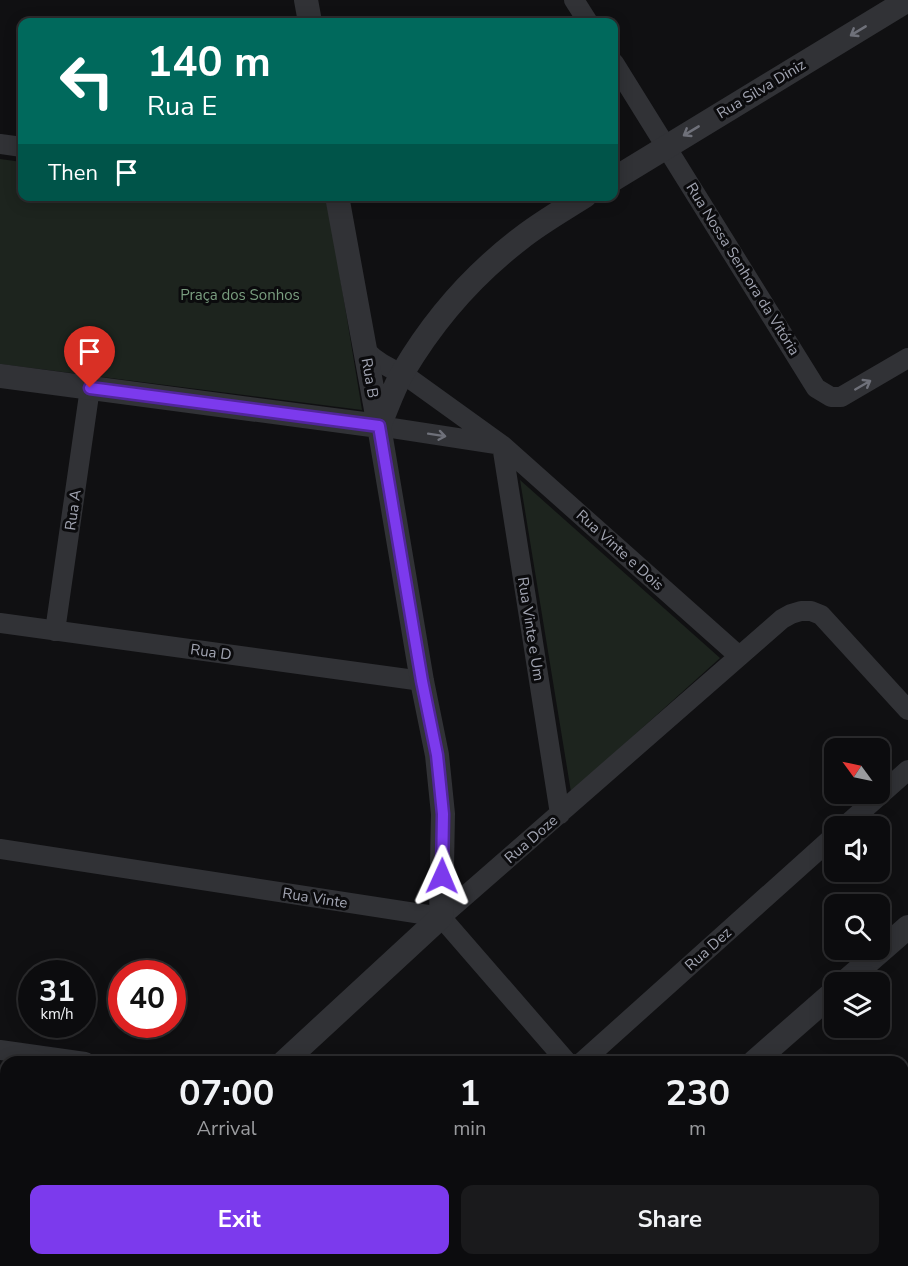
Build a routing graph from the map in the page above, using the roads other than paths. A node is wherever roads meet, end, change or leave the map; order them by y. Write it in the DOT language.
graph roads {
  1 [pos="306,0"];
  2 [pos="574,0"];
  3 [pos="908,0"];
  4 [pos="309,18"];
  5 [pos="585,18"];
  6 [pos="618,69"];
  7 [pos="0,144"];
  8 [pos="18,146"];
  9 [pos="666,146"];
  10 [pos="618,176"];
  11 [pos="338,201"];
  12 [pos="577,201"];
  13 [pos="365,350"];
  14 [pos="908,358"];
  15 [pos="402,373"];
  16 [pos="0,376"];
  17 [pos="90,388"];
  18 [pos="379,426"];
  19 [pos="502,445"];
  20 [pos="0,623"];
  21 [pos="55,631"];
  22 [pos="739,656"];
  23 [pos="422,681"];
  24 [pos="908,710"];
  25 [pos="908,770"];
  26 [pos="560,814"];
  27 [pos="856,816"];
  28 [pos="824,845"];
  29 [pos="0,849"];
  30 [pos="441,917"];
  31 [pos="908,927"];
  32 [pos="856,972"];
  33 [pos="824,1001"];
  34 [pos="0,1050"];
  35 [pos="42,1056"];
  36 [pos="290,1056"];
  37 [pos="562,1056"];
  38 [pos="589,1056"];
  39 [pos="761,1056"];
  1 -- 4 [label="street"];
  2 -- 5 [label="street"];
  3 -- 9 [label="street, Rua Silva Diniz, one-way"];
  6 -- 9 [label="street, Rua Nossa Senhora da Vitória"];
  7 -- 8 [label="street"];
  9 -- 10 [label="street, Rua Silva Diniz"];
  9 -- 14 [label="street, Rua Nossa Senhora da Vitória, one-way"];
  11 -- 13 [label="street, Rua B"];
  12 -- 15 [label="street"];
  13 -- 15 [label="street, Rua Vinte e Dois"];
  13 -- 18 [label="street, Rua B"];
  15 -- 18 [label="street"];
  15 -- 19 [label="street, Rua Vinte e Dois"];
  16 -- 17 [label="street"];
  17 -- 18 [label="street"];
  17 -- 21 [label="street, Rua A"];
  18 -- 19 [label="street, one-way"];
  18 -- 23 [label="street, Rua B"];
  19 -- 22 [label="street, Rua Vinte e Dois"];
  19 -- 26 [label="street, Rua Vinte e Um"];
  20 -- 21 [label="street, Rua D"];
  21 -- 23 [label="street, Rua D"];
  22 -- 24 [label="street, Rua Doze"];
  22 -- 26 [label="street, Rua Doze"];
  23 -- 30 [label="street, Rua B"];
  25 -- 27 [label="street"];
  26 -- 30 [label="street, Rua Doze"];
  28 -- 38 [label="street, Rua Dez"];
  29 -- 30 [label="street, Rua Vinte"];
  30 -- 36 [label="street, Rua Doze"];
  30 -- 37 [label="street"];
  31 -- 32 [label="street"];
  33 -- 39 [label="street"];
  34 -- 35 [label="street"];
}
